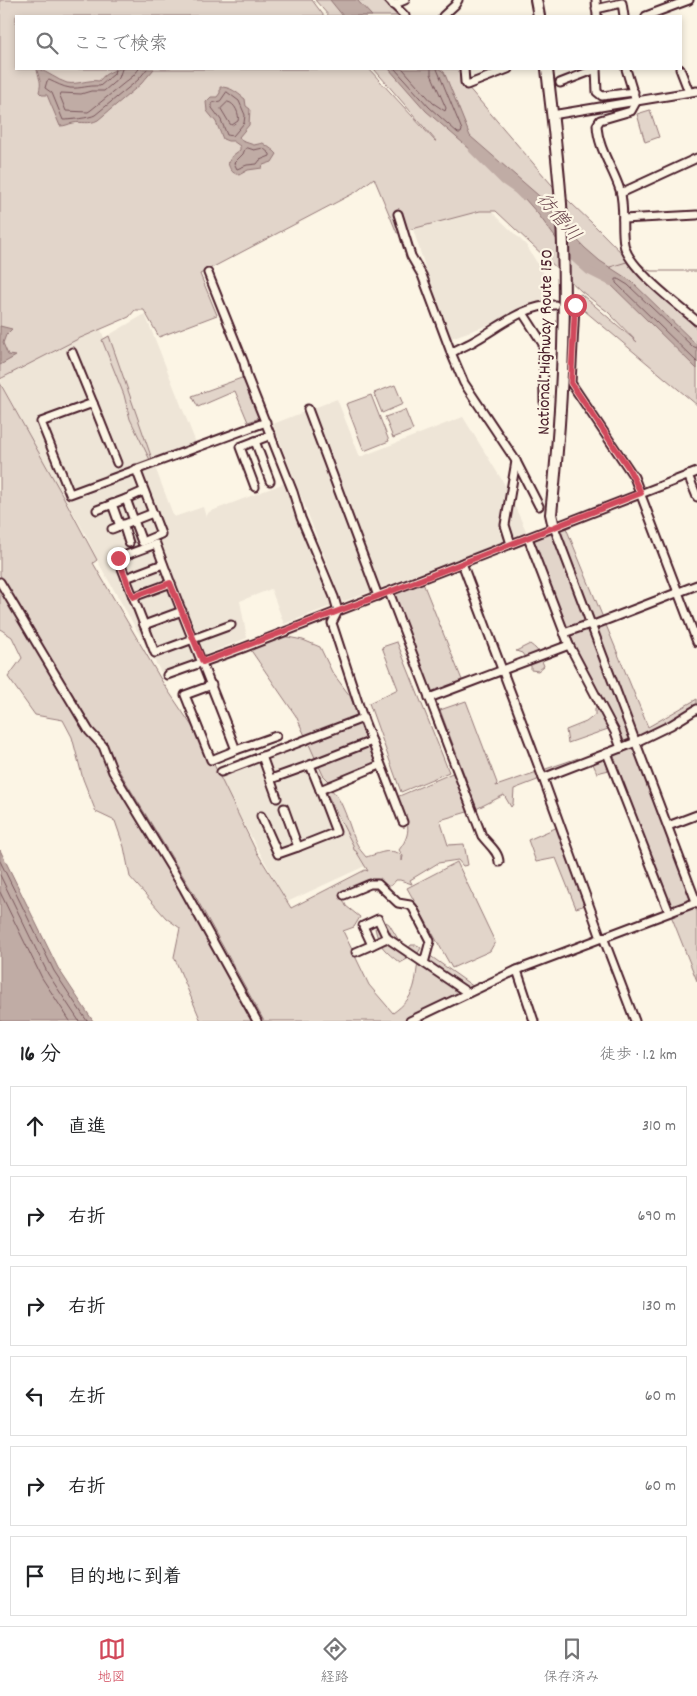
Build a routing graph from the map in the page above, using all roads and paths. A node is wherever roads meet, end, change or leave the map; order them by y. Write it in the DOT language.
graph roads {
  1 [pos="405,0"];
  2 [pos="458,0"];
  3 [pos="536,0"];
  4 [pos="596,0"];
  5 [pos="689,0"];
  6 [pos="391,2"];
  7 [pos="597,13"];
  8 [pos="658,14"];
  9 [pos="404,15"];
  10 [pos="444,15"];
  11 [pos="539,15"];
  12 [pos="624,15"];
  13 [pos="464,70"];
  14 [pos="505,70"];
  15 [pos="547,70"];
  16 [pos="593,70"];
  17 [pos="596,70"];
  18 [pos="626,70"];
  19 [pos="680,70"];
  20 [pos="560,83"];
  21 [pos="697,91"];
  22 [pos="634,92"];
  23 [pos="689,92"];
  24 [pos="636,102"];
  25 [pos="552,115"];
  26 [pos="697,158"];
  27 [pos="621,192"];
  28 [pos="398,214"];
  29 [pos="697,215"];
  30 [pos="623,219"];
  31 [pos="208,273"];
  32 [pos="555,305"];
  33 [pos="569,305"];
  34 [pos="523,313"];
  35 [pos="697,321"];
  36 [pos="72,352"];
  37 [pos="451,352"];
  38 [pos="544,402"];
  39 [pos="94,403"];
  40 [pos="308,409"];
  41 [pos="266,422"];
  42 [pos="271,435"];
  43 [pos="255,441"];
  44 [pos="516,461"];
  45 [pos="117,463"];
  46 [pos="136,469"];
  47 [pos="697,472"];
  48 [pos="688,475"];
  49 [pos="270,481"];
  50 [pos="255,487"];
  51 [pos="144,491"];
  52 [pos="641,493"];
  53 [pos="697,497"];
  54 [pos="126,498"];
  55 [pos="112,504"];
  56 [pos="539,506"];
  57 [pos="97,510"];
  58 [pos="153,513"];
  59 [pos="134,520"];
  60 [pos="121,525"];
  61 [pos="554,527"];
  62 [pos="112,528"];
  63 [pos="528,538"];
  64 [pos="130,543"];
  65 [pos="511,544"];
  66 [pos="462,563"];
  67 [pos="164,564"];
  68 [pos="126,578"];
  69 [pos="0,582"];
  70 [pos="170,583"];
  71 [pos="697,585"];
  72 [pos="389,592"];
  73 [pos="678,592"];
  74 [pos="378,596"];
  75 [pos="133,597"];
  76 [pos="182,611"];
  77 [pos="338,611"];
  78 [pos="144,625"];
  79 [pos="231,625"];
  80 [pos="590,625"];
  81 [pos="564,633"];
  82 [pos="194,639"];
  83 [pos="697,642"];
  84 [pos="568,645"];
  85 [pos="203,662"];
  86 [pos="502,670"];
  87 [pos="167,676"];
  88 [pos="212,685"];
  89 [pos="429,698"];
  90 [pos="697,709"];
  91 [pos="363,718"];
  92 [pos="276,736"];
  93 [pos="372,741"];
  94 [pos="636,742"];
  95 [pos="621,748"];
  96 [pos="236,750"];
  97 [pos="607,753"];
  98 [pos="262,756"];
  99 [pos="380,764"];
  100 [pos="310,765"];
  101 [pos="221,772"];
  102 [pos="543,778"];
  103 [pos="271,779"];
  104 [pos="320,790"];
  105 [pos="277,798"];
  106 [pos="284,808"];
  107 [pos="697,815"];
  108 [pos="261,816"];
  109 [pos="403,822"];
  110 [pos="668,826"];
  111 [pos="298,847"];
  112 [pos="499,862"];
  113 [pos="344,895"];
  114 [pos="697,902"];
  115 [pos="669,912"];
  116 [pos="386,938"];
  117 [pos="602,938"];
  118 [pos="372,945"];
  119 [pos="356,952"];
  120 [pos="424,963"];
  121 [pos="517,970"];
  122 [pos="468,993"];
  123 [pos="257,1021"];
  124 [pos="410,1021"];
  125 [pos="534,1021"];
  126 [pos="635,1021"];
  1 -- 6 [label="street"];
  2 -- 10 [label="street"];
  3 -- 11 [label="highway"];
  4 -- 7 [label="street"];
  5 -- 8 [label="street"];
  6 -- 9 [label="street"];
  7 -- 12 [label="street"];
  13 -- 14 [label="street"];
  15 -- 25 [label="highway, National Highway Route 150"];
  16 -- 20 [label="street"];
  17 -- 22 [label="street"];
  18 -- 22 [label="street"];
  19 -- 23 [label="street"];
  21 -- 23 [label="street"];
  22 -- 24 [label="street"];
  23 -- 24 [label="street"];
  24 -- 25 [label="street"];
  24 -- 27 [label="street"];
  25 -- 61 [label="highway, National Highway Route 150"];
  26 -- 27 [label="street"];
  27 -- 30 [label="street"];
  28 -- 37 [label="street"];
  29 -- 30 [label="street"];
  30 -- 35 [label="street"];
  31 -- 41 [label="street"];
  32 -- 34 [label="street"];
  33 -- 52 [label="street"];
  34 -- 37 [label="street"];
  34 -- 38 [label="street"];
  36 -- 39 [label="street"];
  37 -- 44 [label="street"];
  39 -- 45 [label="street"];
  39 -- 46 [label="street"];
  40 -- 74 [label="street"];
  41 -- 42 [label="street"];
  41 -- 46 [label="street"];
  42 -- 43 [label="street"];
  42 -- 77 [label="street"];
  43 -- 49 [label="street"];
  43 -- 50 [label="street"];
  44 -- 56 [label="street"];
  44 -- 65 [label="street"];
  46 -- 51 [label="street"];
  47 -- 48 [label="street"];
  48 -- 52 [label="street"];
  48 -- 53 [label="street"];
  51 -- 54 [label="street"];
  51 -- 58 [label="street"];
  52 -- 61 [label="street"];
  52 -- 73 [label="street"];
  54 -- 55 [label="street"];
  54 -- 59 [label="street"];
  55 -- 57 [label="street"];
  55 -- 60 [label="street"];
  58 -- 59 [label="street"];
  58 -- 59 [label="street"];
  59 -- 60 [label="street"];
  60 -- 62 [label="street"];
  60 -- 64 [label="street"];
  61 -- 63 [label="street"];
  61 -- 80 [label="street"];
  63 -- 65 [label="street"];
  63 -- 81 [label="street"];
  65 -- 66 [label="street"];
  66 -- 72 [label="street"];
  66 -- 86 [label="street"];
  67 -- 68 [label="street"];
  67 -- 68 [label="street"];
  67 -- 70 [label="street"];
  68 -- 75 [label="street"];
  69 -- 123 [label="street"];
  70 -- 75 [label="street"];
  70 -- 76 [label="street"];
  71 -- 73 [label="street"];
  72 -- 74 [label="street"];
  72 -- 89 [label="street"];
  73 -- 80 [label="street"];
  73 -- 83 [label="street"];
  74 -- 77 [label="street"];
  75 -- 78 [label="street"];
  76 -- 78 [label="street"];
  76 -- 82 [label="street"];
  77 -- 85 [label="street"];
  77 -- 91 [label="street"];
  78 -- 82 [label="street"];
  79 -- 82 [label="street"];
  80 -- 81 [label="street"];
  80 -- 94 [label="street"];
  81 -- 84 [label="street"];
  82 -- 85 [label="street"];
  84 -- 86 [label="street"];
  84 -- 95 [label="street"];
  85 -- 87 [label="street"];
  85 -- 88 [label="street"];
  86 -- 89 [label="street"];
  86 -- 102 [label="street"];
  88 -- 96 [label="street"];
  88 -- 96 [label="street"];
  89 -- 112 [label="street"];
  90 -- 94 [label="street"];
  91 -- 93 [label="street"];
  91 -- 98 [label="street"];
  92 -- 96 [label="street"];
  93 -- 99 [label="street"];
  93 -- 100 [label="street"];
  94 -- 95 [label="street"];
  94 -- 110 [label="street"];
  95 -- 97 [label="street"];
  97 -- 102 [label="street"];
  97 -- 115 [label="street"];
  98 -- 101 [label="street"];
  98 -- 103 [label="street"];
  99 -- 104 [label="street"];
  99 -- 109 [label="street"];
  100 -- 103 [label="street"];
  100 -- 104 [label="street"];
  102 -- 117 [label="street"];
  103 -- 105 [label="street"];
  104 -- 111 [label="street"];
  106 -- 111 [label="street"];
  107 -- 110 [label="street"];
  108 -- 111 [label="street"];
  110 -- 114 [label="street"];
  113 -- 120 [label="street"];
  114 -- 115 [label="street"];
  115 -- 117 [label="street"];
  116 -- 118 [label="street"];
  116 -- 118 [label="street"];
  116 -- 120 [label="street"];
  117 -- 121 [label="street"];
  117 -- 126 [label="street"];
  118 -- 119 [label="street"];
  120 -- 122 [label="street"];
  121 -- 122 [label="street"];
  121 -- 125 [label="street"];
  122 -- 124 [label="street"];
}
